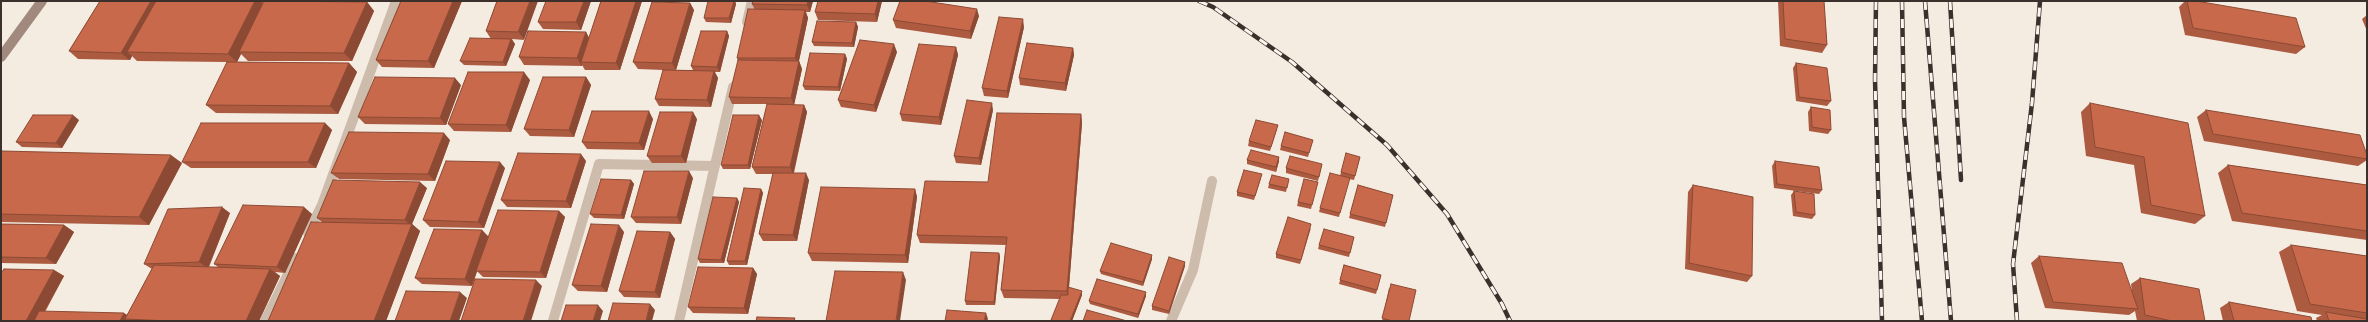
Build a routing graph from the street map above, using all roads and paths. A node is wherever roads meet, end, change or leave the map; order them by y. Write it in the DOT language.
graph roads {
  1 [pos="42,1"];
  2 [pos="396,1"];
  3 [pos="752,1"];
  4 [pos="745,31"];
  5 [pos="1,57"];
  6 [pos="735,76"];
  7 [pos="715,166"];
  8 [pos="1212,181"];
  9 [pos="265,321"];
  10 [pos="553,321"];
  11 [pos="679,321"];
  12 [pos="1171,321"];
  1 -- 5 [label="main road"];
  2 -- 9 [label="street"];
  3 -- 4 [label="street"];
  6 -- 7 [label="street"];
  7 -- 10 [label="street"];
  7 -- 11 [label="street"];
  8 -- 12 [label="street"];
}
